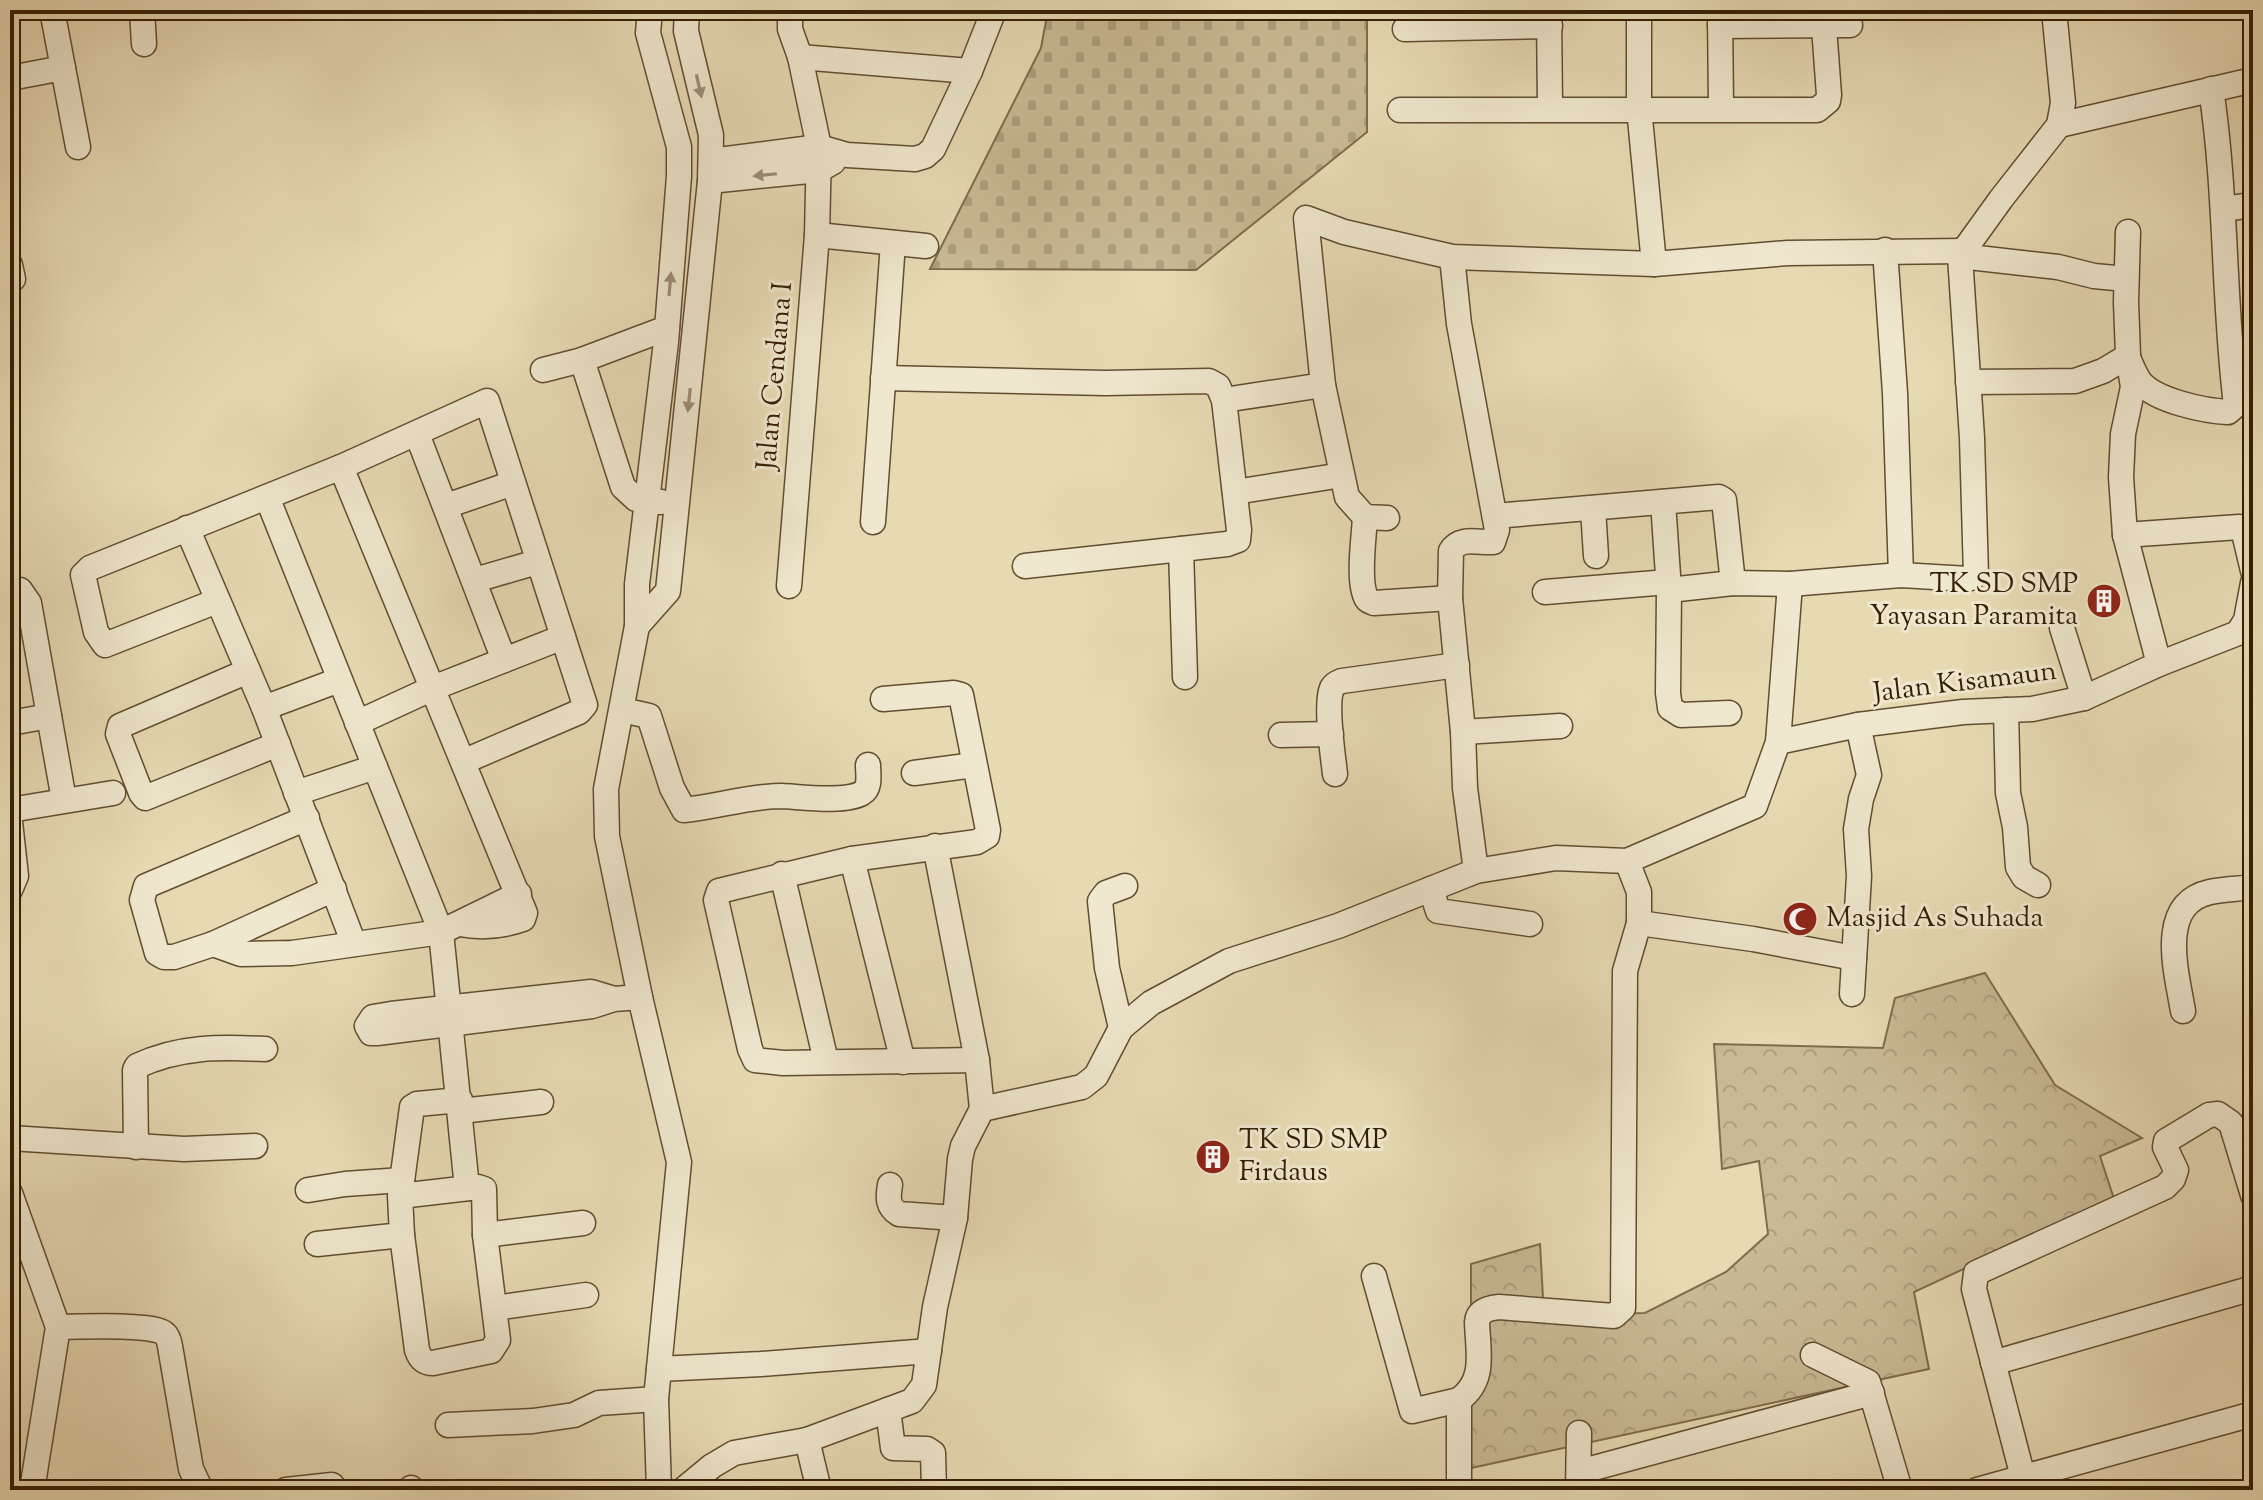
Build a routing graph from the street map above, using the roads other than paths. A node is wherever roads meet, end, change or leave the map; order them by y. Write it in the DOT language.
graph roads {
  1 [pos="52,10"];
  2 [pos="142,10"];
  3 [pos="790,10"];
  4 [pos="994,10"];
  5 [pos="1639,10"];
  6 [pos="2054,10"];
  7 [pos="1550,18"];
  8 [pos="1720,18"];
  9 [pos="687,20"];
  10 [pos="649,21"];
  11 [pos="1850,25"];
  12 [pos="1824,27"];
  13 [pos="1405,29"];
  14 [pos="144,44"];
  15 [pos="800,57"];
  16 [pos="63,68"];
  17 [pos="970,71"];
  18 [pos="10,78"];
  19 [pos="2253,80"];
  20 [pos="2211,89"];
  21 [pos="1550,108"];
  22 [pos="1639,108"];
  23 [pos="1721,108"];
  24 [pos="1400,110"];
  25 [pos="2059,125"];
  26 [pos="78,147"];
  27 [pos="819,159"];
  28 [pos="711,171"];
  29 [pos="2253,205"];
  30 [pos="2223,209"];
  31 [pos="2128,232"];
  32 [pos="817,235"];
  33 [pos="893,243"];
  34 [pos="926,246"];
  35 [pos="1885,250"];
  36 [pos="1962,253"];
  37 [pos="1452,257"];
  38 [pos="1654,264"];
  39 [pos="2126,279"];
  40 [pos="2241,304"];
  41 [pos="666,335"];
  42 [pos="695,344"];
  43 [pos="2128,358"];
  44 [pos="582,360"];
  45 [pos="543,370"];
  46 [pos="883,378"];
  47 [pos="1968,382"];
  48 [pos="1323,385"];
  49 [pos="1224,400"];
  50 [pos="2244,402"];
  51 [pos="417,434"];
  52 [pos="650,461"];
  53 [pos="682,462"];
  54 [pos="341,467"];
  55 [pos="1342,475"];
  56 [pos="513,483"];
  57 [pos="1235,492"];
  58 [pos="267,497"];
  59 [pos="646,501"];
  60 [pos="1663,502"];
  61 [pos="678,504"];
  62 [pos="446,506"];
  63 [pos="1593,508"];
  64 [pos="1495,516"];
  65 [pos="873,522"];
  66 [pos="187,528"];
  67 [pos="2125,535"];
  68 [pos="1181,549"];
  69 [pos="1596,556"];
  70 [pos="537,562"];
  71 [pos="1025,566"];
  72 [pos="2253,571"];
  73 [pos="1901,575"];
  74 [pos="475,580"];
  75 [pos="1733,583"];
  76 [pos="2253,583"];
  77 [pos="1790,584"];
  78 [pos="789,586"];
  79 [pos="1669,586"];
  80 [pos="1545,592"];
  81 [pos="10,593"];
  82 [pos="1450,598"];
  83 [pos="217,601"];
  84 [pos="637,626"];
  85 [pos="2062,628"];
  86 [pos="563,637"];
  87 [pos="504,660"];
  88 [pos="2159,664"];
  89 [pos="1457,665"];
  90 [pos="248,671"];
  91 [pos="1185,677"];
  92 [pos="339,680"];
  93 [pos="433,688"];
  94 [pos="2084,698"];
  95 [pos="883,699"];
  96 [pos="264,708"];
  97 [pos="622,710"];
  98 [pos="2006,710"];
  99 [pos="1729,713"];
  100 [pos="49,716"];
  101 [pos="10,723"];
  102 [pos="357,723"];
  103 [pos="1858,725"];
  104 [pos="1560,726"];
  105 [pos="1463,732"];
  106 [pos="1331,734"];
  107 [pos="1281,735"];
  108 [pos="1778,742"];
  109 [pos="278,744"];
  110 [pos="465,761"];
  111 [pos="868,765"];
  112 [pos="974,765"];
  113 [pos="375,767"];
  114 [pos="914,773"];
  115 [pos="1335,774"];
  116 [pos="113,793"];
  117 [pos="296,793"];
  118 [pos="64,800"];
  119 [pos="10,810"];
  120 [pos="307,818"];
  121 [pos="10,822"];
  122 [pos="935,846"];
  123 [pos="852,859"];
  124 [pos="1627,861"];
  125 [pos="1476,871"];
  126 [pos="782,874"];
  127 [pos="2038,885"];
  128 [pos="1125,886"];
  129 [pos="2253,887"];
  130 [pos="334,889"];
  131 [pos="1431,889"];
  132 [pos="10,890"];
  133 [pos="1639,923"];
  134 [pos="1530,924"];
  135 [pos="450,928"];
  136 [pos="213,944"];
  137 [pos="354,944"];
  138 [pos="1854,958"];
  139 [pos="1852,994"];
  140 [pos="640,997"];
  141 [pos="2183,1011"];
  142 [pos="450,1016"];
  143 [pos="1121,1028"];
  144 [pos="265,1049"];
  145 [pos="977,1060"];
  146 [pos="826,1061"];
  147 [pos="903,1062"];
  148 [pos="541,1102"];
  149 [pos="460,1106"];
  150 [pos="982,1109"];
  151 [pos="10,1138"];
  152 [pos="255,1146"];
  153 [pos="136,1147"];
  154 [pos="890,1185"];
  155 [pos="401,1188"];
  156 [pos="467,1188"];
  157 [pos="308,1190"];
  158 [pos="10,1193"];
  159 [pos="2253,1195"];
  160 [pos="955,1218"];
  161 [pos="583,1223"];
  162 [pos="402,1235"];
  163 [pos="485,1235"];
  164 [pos="317,1244"];
  165 [pos="1374,1276"];
  166 [pos="2253,1288"];
  167 [pos="586,1295"];
  168 [pos="495,1308"];
  169 [pos="58,1327"];
  170 [pos="929,1351"];
  171 [pos="1813,1355"];
  172 [pos="1993,1363"];
  173 [pos="659,1369"];
  174 [pos="1872,1393"];
  175 [pos="656,1399"];
  176 [pos="1459,1400"];
  177 [pos="888,1410"];
  178 [pos="2253,1414"];
  179 [pos="448,1425"];
  180 [pos="1579,1433"];
  181 [pos="807,1440"];
  182 [pos="2023,1477"];
  183 [pos="1578,1481"];
  184 [pos="332,1485"];
  185 [pos="1983,1489"];
  186 [pos="32,1490"];
  187 [pos="201,1490"];
  188 [pos="286,1490"];
  189 [pos="659,1490"];
  190 [pos="683,1490"];
  191 [pos="819,1490"];
  192 [pos="934,1490"];
  193 [pos="1459,1490"];
  194 [pos="1900,1490"];
  1 -- 16 [label="street"];
  2 -- 14 [label="street"];
  3 -- 15 [label="street, Jalan Cendana I"];
  4 -- 17 [label="street"];
  5 -- 22 [label="street"];
  6 -- 25 [label="street"];
  7 -- 13 [label="street"];
  7 -- 21 [label="street"];
  8 -- 12 [label="street"];
  8 -- 23 [label="street"];
  9 -- 10 [label="street"];
  9 -- 28 [label="street, one-way"];
  41 -- 10 [label="street, one-way"];
  11 -- 12 [label="street"];
  12 -- 23 [label="street"];
  15 -- 17 [label="street"];
  15 -- 27 [label="street, Jalan Cendana I"];
  16 -- 18 [label="street"];
  16 -- 26 [label="street"];
  17 -- 27 [label="street"];
  19 -- 20 [label="street"];
  20 -- 25 [label="street"];
  20 -- 30 [label="street"];
  21 -- 22 [label="street"];
  21 -- 24 [label="street"];
  22 -- 23 [label="street"];
  22 -- 38 [label="street"];
  25 -- 36 [label="street"];
  27 -- 28 [label="street"];
  27 -- 32 [label="street, Jalan Cendana I"];
  28 -- 42 [label="street"];
  29 -- 30 [label="street"];
  30 -- 40 [label="street"];
  31 -- 39 [label="street"];
  32 -- 33 [label="street"];
  32 -- 78 [label="street, Jalan Cendana I"];
  33 -- 34 [label="street"];
  33 -- 46 [label="street"];
  35 -- 36 [label="street"];
  35 -- 38 [label="street"];
  35 -- 73 [label="street"];
  36 -- 39 [label="street"];
  36 -- 47 [label="street"];
  37 -- 38 [label="street"];
  37 -- 48 [label="street"];
  37 -- 64 [label="street"];
  39 -- 43 [label="street"];
  40 -- 50 [label="street"];
  41 -- 42 [label="street"];
  41 -- 44 [label="street"];
  41 -- 52 [label="street"];
  42 -- 53 [label="street, one-way"];
  43 -- 47 [label="street"];
  43 -- 50 [label="street"];
  43 -- 67 [label="street"];
  44 -- 45 [label="street"];
  44 -- 59 [label="street"];
  46 -- 49 [label="street"];
  46 -- 65 [label="street"];
  47 -- 73 [label="street"];
  48 -- 49 [label="street"];
  48 -- 55 [label="street"];
  49 -- 57 [label="street"];
  51 -- 54 [label="street"];
  51 -- 56 [label="street"];
  51 -- 62 [label="street"];
  52 -- 53 [label="street"];
  52 -- 59 [label="street"];
  53 -- 61 [label="street"];
  54 -- 58 [label="street"];
  54 -- 93 [label="street"];
  55 -- 57 [label="street"];
  55 -- 82 [label="street"];
  56 -- 62 [label="street"];
  56 -- 70 [label="street"];
  57 -- 68 [label="street"];
  58 -- 66 [label="street"];
  58 -- 92 [label="street"];
  59 -- 61 [label="street"];
  59 -- 84 [label="street"];
  60 -- 63 [label="street"];
  60 -- 75 [label="street"];
  60 -- 79 [label="street"];
  61 -- 84 [label="street"];
  62 -- 74 [label="street"];
  63 -- 64 [label="street"];
  63 -- 69 [label="street"];
  64 -- 82 [label="street"];
  66 -- 83 [label="street"];
  66 -- 83 [label="street"];
  67 -- 72 [label="street"];
  67 -- 88 [label="street"];
  68 -- 71 [label="street"];
  68 -- 91 [label="street"];
  70 -- 74 [label="street"];
  70 -- 86 [label="street"];
  73 -- 77 [label="street"];
  74 -- 87 [label="street"];
  75 -- 77 [label="street"];
  75 -- 79 [label="street"];
  76 -- 88 [label="street, Jalan Kisamaun"];
  77 -- 108 [label="street"];
  79 -- 80 [label="street"];
  79 -- 99 [label="street"];
  81 -- 100 [label="street"];
  82 -- 89 [label="street"];
  83 -- 90 [label="street"];
  84 -- 97 [label="street"];
  85 -- 94 [label="street"];
  86 -- 87 [label="street"];
  86 -- 110 [label="street"];
  87 -- 93 [label="street"];
  88 -- 94 [label="street, Jalan Kisamaun"];
  89 -- 105 [label="street"];
  89 -- 106 [label="street"];
  90 -- 96 [label="street"];
  90 -- 109 [label="street"];
  92 -- 96 [label="street"];
  92 -- 102 [label="street"];
  93 -- 102 [label="street"];
  93 -- 110 [label="street"];
  94 -- 98 [label="street, Jalan Kisamaun"];
  95 -- 112 [label="street"];
  96 -- 109 [label="street"];
  97 -- 111 [label="street"];
  97 -- 140 [label="street"];
  98 -- 103 [label="street, Jalan Kisamaun"];
  98 -- 127 [label="street"];
  100 -- 101 [label="street"];
  100 -- 118 [label="street"];
  102 -- 113 [label="street"];
  103 -- 108 [label="street, Jalan Kisamaun"];
  103 -- 138 [label="street"];
  104 -- 105 [label="street"];
  105 -- 125 [label="street"];
  106 -- 107 [label="street"];
  106 -- 115 [label="street"];
  108 -- 124 [label="street"];
  109 -- 117 [label="street"];
  110 -- 135 [label="street"];
  112 -- 114 [label="street"];
  112 -- 122 [label="street"];
  113 -- 117 [label="street"];
  113 -- 135 [label="street"];
  116 -- 118 [label="street"];
  117 -- 120 [label="street"];
  118 -- 119 [label="street"];
  120 -- 130 [label="street"];
  120 -- 136 [label="street"];
  121 -- 132 [label="street"];
  122 -- 123 [label="street"];
  122 -- 145 [label="street"];
  123 -- 126 [label="street"];
  123 -- 147 [label="street"];
  124 -- 125 [label="street"];
  124 -- 133 [label="street"];
  125 -- 131 [label="street"];
  126 -- 146 [label="street"];
  126 -- 146 [label="street"];
  128 -- 143 [label="street"];
  129 -- 141 [label="street"];
  130 -- 136 [label="street"];
  130 -- 137 [label="street"];
  131 -- 134 [label="street"];
  131 -- 143 [label="street"];
  133 -- 138 [label="street"];
  133 -- 176 [label="street"];
  135 -- 137 [label="street"];
  135 -- 142 [label="street"];
  136 -- 137 [label="street"];
  138 -- 139 [label="street"];
  140 -- 142 [label="street"];
  140 -- 173 [label="street"];
  142 -- 149 [label="street"];
  143 -- 150 [label="street"];
  144 -- 153 [label="street"];
  145 -- 147 [label="street"];
  145 -- 150 [label="street"];
  146 -- 147 [label="street"];
  148 -- 149 [label="street"];
  149 -- 155 [label="street"];
  149 -- 156 [label="street"];
  150 -- 160 [label="street"];
  151 -- 153 [label="street"];
  152 -- 153 [label="street"];
  154 -- 160 [label="street"];
  155 -- 156 [label="street"];
  155 -- 157 [label="street"];
  155 -- 162 [label="street"];
  156 -- 163 [label="street"];
  158 -- 169 [label="street"];
  159 -- 172 [label="street"];
  160 -- 170 [label="street"];
  161 -- 163 [label="street"];
  162 -- 164 [label="street"];
  162 -- 168 [label="street"];
  163 -- 168 [label="street"];
  165 -- 176 [label="street"];
  166 -- 172 [label="street"];
  167 -- 168 [label="street"];
  169 -- 186 [label="street"];
  169 -- 187 [label="street"];
  170 -- 173 [label="street"];
  170 -- 177 [label="street"];
  171 -- 174 [label="street"];
  172 -- 182 [label="street"];
  173 -- 175 [label="street"];
  174 -- 183 [label="street"];
  174 -- 194 [label="street"];
  175 -- 179 [label="street"];
  175 -- 189 [label="street"];
  176 -- 193 [label="street"];
  177 -- 181 [label="street"];
  177 -- 192 [label="street"];
  178 -- 182 [label="street"];
  180 -- 183 [label="street"];
  181 -- 190 [label="street"];
  181 -- 191 [label="street"];
  182 -- 185 [label="street"];
  184 -- 188 [label="street"];
}
